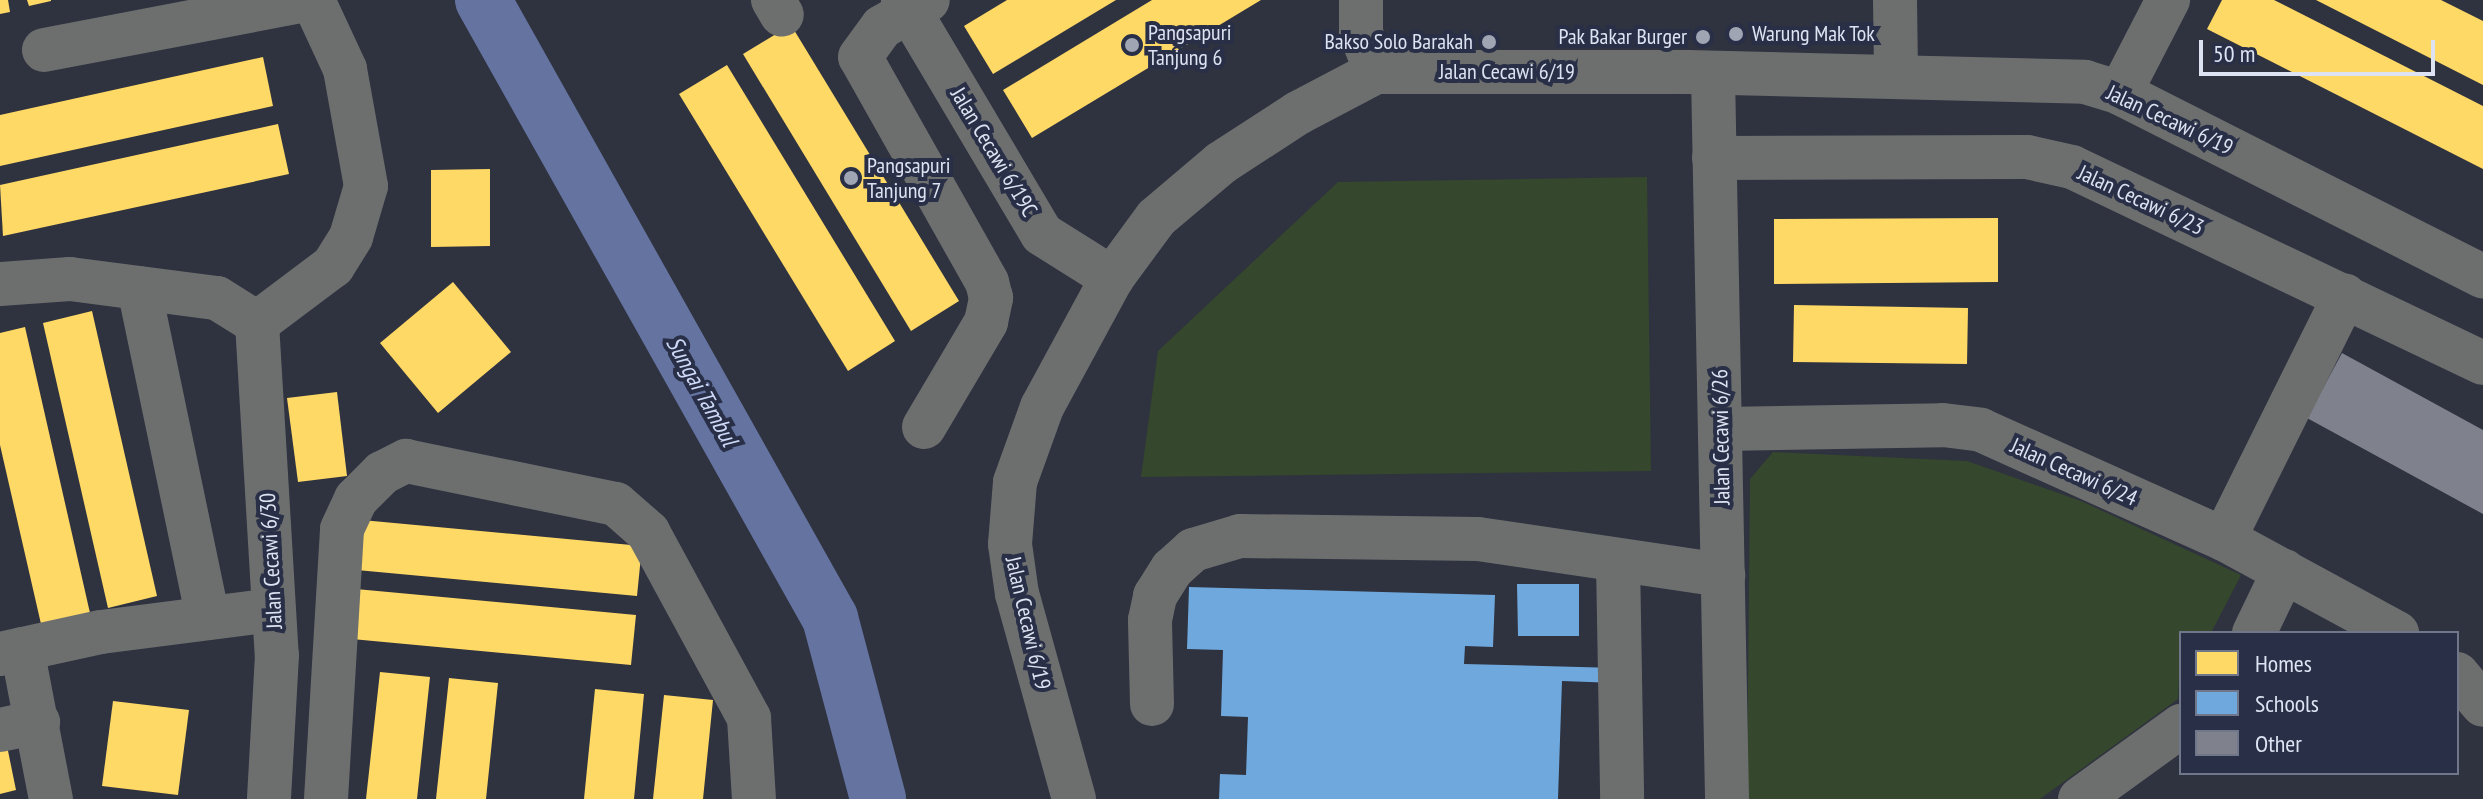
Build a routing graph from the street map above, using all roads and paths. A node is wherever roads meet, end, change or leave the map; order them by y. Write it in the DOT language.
graph roads {
  1 [pos="306,0"];
  2 [pos="313,0"];
  3 [pos="1361,0"];
  4 [pos="1895,0"];
  5 [pos="2168,0"];
  6 [pos="913,4"];
  7 [pos="145,15"];
  8 [pos="44,50"];
  9 [pos="1376,72"];
  10 [pos="1713,75"];
  11 [pos="1896,76"];
  12 [pos="2120,93"];
  13 [pos="1714,158"];
  14 [pos="2483,276"];
  15 [pos="1112,278"];
  16 [pos="0,284"];
  17 [pos="139,288"];
  18 [pos="2345,295"];
  19 [pos="257,323"];
  20 [pos="2483,363"];
  21 [pos="924,427"];
  22 [pos="1722,429"];
  23 [pos="2224,539"];
  24 [pos="1618,561"];
  25 [pos="2284,571"];
  26 [pos="1723,575"];
  27 [pos="273,610"];
  28 [pos="208,618"];
  29 [pos="2255,631"];
  30 [pos="2393,631"];
  31 [pos="11,651"];
  32 [pos="277,655"];
  33 [pos="334,666"];
  34 [pos="2459,676"];
  35 [pos="1152,704"];
  36 [pos="2483,705"];
  37 [pos="19,726"];
  38 [pos="2179,727"];
  39 [pos="51,799"];
  40 [pos="269,799"];
  41 [pos="326,799"];
  42 [pos="754,799"];
  43 [pos="1074,799"];
  44 [pos="1622,799"];
  45 [pos="1727,799"];
  46 [pos="2080,799"];
  1 -- 7 [label="street"];
  2 -- 19 [label="street"];
  3 -- 9 [label="street"];
  4 -- 11 [label="street"];
  5 -- 12 [label="street"];
  6 -- 15 [label="street, Jalan Cecawi 6/19C"];
  6 -- 21 [label="street"];
  7 -- 8 [label="street"];
  9 -- 10 [label="street, Jalan Cecawi 6/19"];
  9 -- 15 [label="street, Jalan Cecawi 6/19"];
  10 -- 11 [label="street, Jalan Cecawi 6/19"];
  10 -- 13 [label="street, Jalan Cecawi 6/26"];
  11 -- 12 [label="street, Jalan Cecawi 6/19"];
  12 -- 14 [label="street, Jalan Cecawi 6/19"];
  13 -- 18 [label="street, Jalan Cecawi 6/23"];
  13 -- 22 [label="street, Jalan Cecawi 6/26"];
  15 -- 43 [label="street, Jalan Cecawi 6/19"];
  16 -- 17 [label="street"];
  17 -- 19 [label="street"];
  17 -- 28 [label="street"];
  18 -- 20 [label="street, Jalan Cecawi 6/23"];
  18 -- 23 [label="street"];
  19 -- 27 [label="street, Jalan Cecawi 6/30"];
  22 -- 23 [label="street, Jalan Cecawi 6/24"];
  22 -- 26 [label="street, Jalan Cecawi 6/26"];
  23 -- 25 [label="street, Jalan Cecawi 6/24"];
  24 -- 26 [label="street"];
  24 -- 35 [label="street"];
  24 -- 44 [label="street"];
  25 -- 29 [label="street"];
  25 -- 30 [label="street, Jalan Cecawi 6/24"];
  26 -- 45 [label="street, Jalan Cecawi 6/26"];
  27 -- 28 [label="street"];
  27 -- 32 [label="street, Jalan Cecawi 6/30"];
  28 -- 31 [label="street"];
  31 -- 37 [label="street"];
  32 -- 33 [label="street"];
  32 -- 40 [label="street, Jalan Cecawi 6/30"];
  33 -- 41 [label="street"];
  33 -- 42 [label="street"];
  34 -- 36 [label="street"];
  37 -- 39 [label="street"];
  38 -- 46 [label="street"];
}
